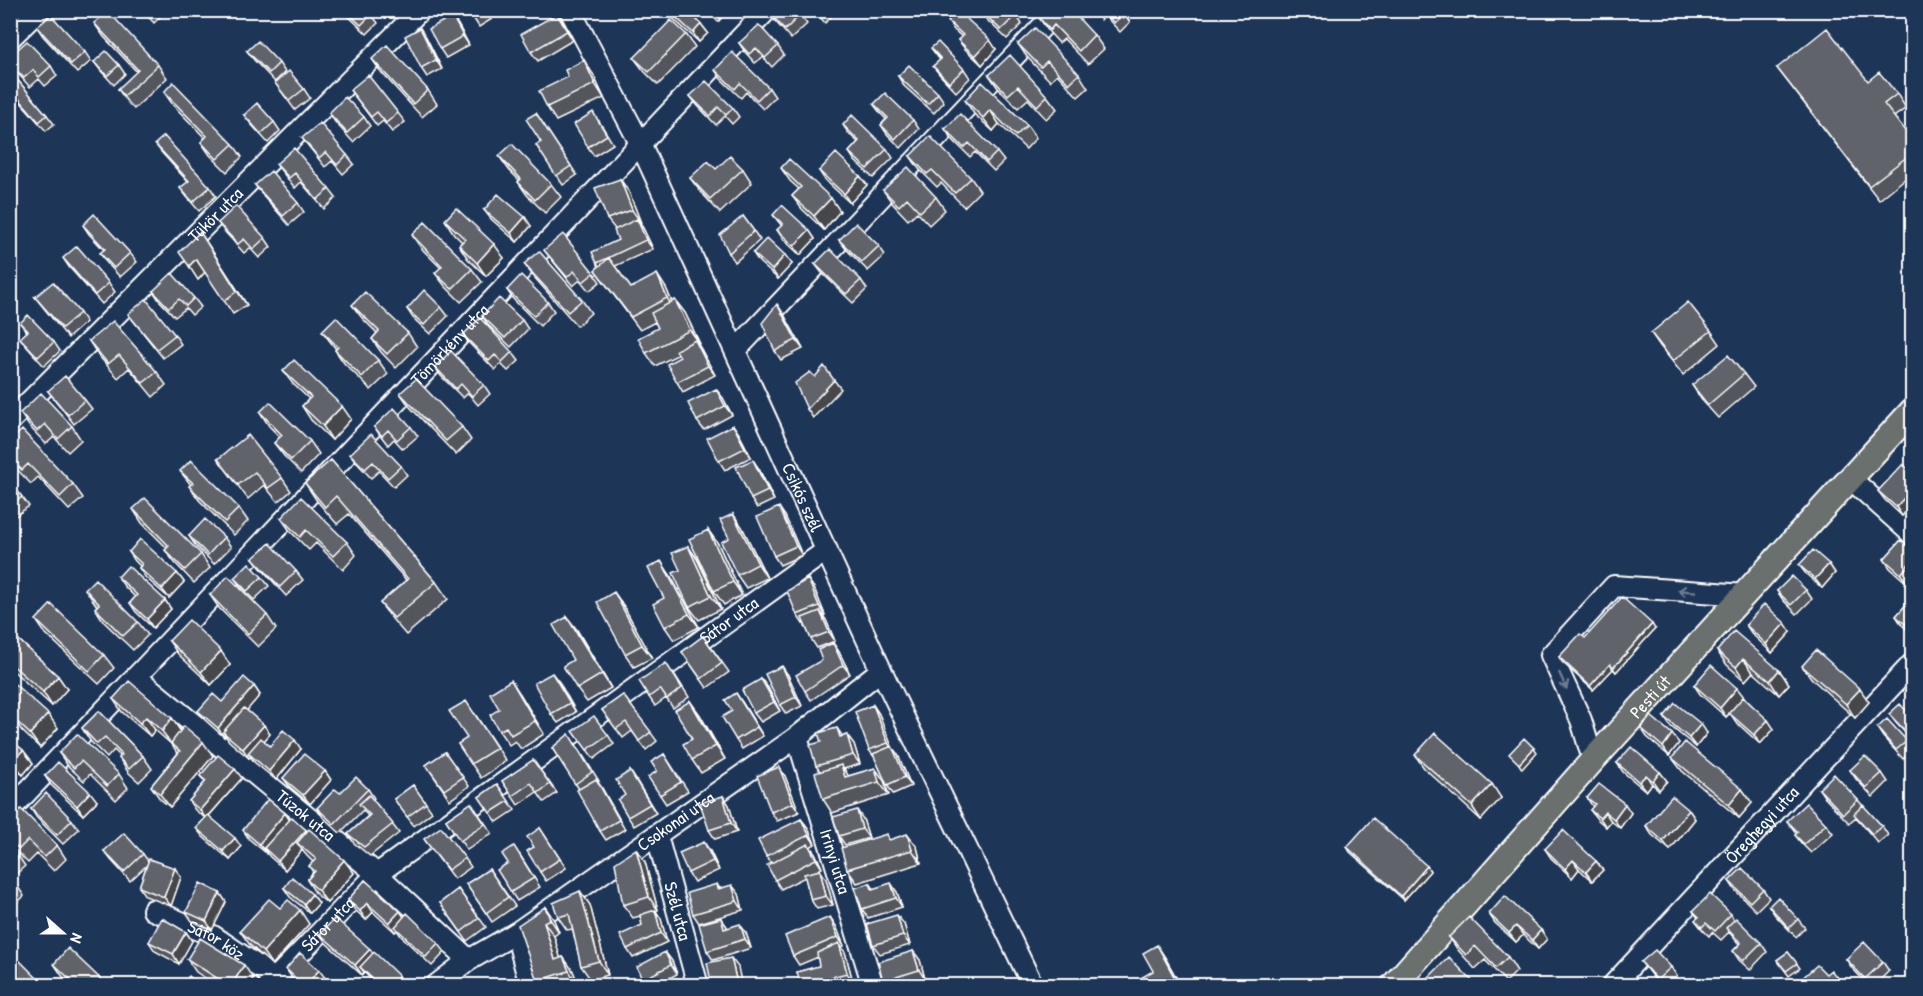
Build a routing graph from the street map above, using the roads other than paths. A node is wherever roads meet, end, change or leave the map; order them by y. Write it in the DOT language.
graph roads {
  1 [pos="39,10"];
  2 [pos="420,10"];
  3 [pos="570,10"];
  4 [pos="766,10"];
  5 [pos="1058,10"];
  6 [pos="10,38"];
  7 [pos="640,143"];
  8 [pos="736,350"];
  9 [pos="1912,411"];
  10 [pos="10,421"];
  11 [pos="1852,480"];
  12 [pos="1912,534"];
  13 [pos="827,550"];
  14 [pos="1746,595"];
  15 [pos="1912,664"];
  16 [pos="881,670"];
  17 [pos="136,677"];
  18 [pos="797,737"];
  19 [pos="1593,760"];
  20 [pos="10,810"];
  21 [pos="657,836"];
  22 [pos="376,874"];
  23 [pos="153,910"];
  24 [pos="516,933"];
  25 [pos="469,960"];
  26 [pos="272,982"];
  27 [pos="435,986"];
  28 [pos="530,986"];
  29 [pos="698,986"];
  30 [pos="873,986"];
  31 [pos="1034,986"];
  32 [pos="1393,986"];
  33 [pos="1612,986"];
  1 -- 6 [label="street"];
  2 -- 10 [label="street, Tükör utca"];
  3 -- 7 [label="street, Csikós szél"];
  4 -- 7 [label="street, Tömörkény utca"];
  5 -- 8 [label="street"];
  7 -- 8 [label="street, Csikós szél"];
  7 -- 17 [label="street, Tömörkény utca"];
  8 -- 13 [label="street, Csikós szél"];
  9 -- 11 [label="main road, Pesti út"];
  11 -- 12 [label="street"];
  11 -- 14 [label="main road, Pesti út"];
  13 -- 16 [label="street, Csikós szél"];
  13 -- 22 [label="street, Sátor utca"];
  14 -- 19 [label="main road, Pesti út"];
  14 -- 19 [label="street, one-way"];
  15 -- 33 [label="street, Öreghegyi utca"];
  16 -- 18 [label="street, Csokonai utca"];
  16 -- 31 [label="street, Csikós szél"];
  17 -- 20 [label="street, Tömörkény utca"];
  17 -- 22 [label="street, Túzok utca"];
  18 -- 21 [label="street, Csokonai utca"];
  18 -- 30 [label="street, Irinyi utca"];
  19 -- 32 [label="main road, Pesti út"];
  21 -- 24 [label="street, Csokonai utca"];
  21 -- 29 [label="street, Szél utca"];
  22 -- 25 [label="street, Túzok utca"];
  22 -- 26 [label="street, Sátor utca"];
  23 -- 26 [label="street, Sátor köz"];
  24 -- 25 [label="street, Csokonai utca"];
  24 -- 28 [label="street"];
  25 -- 27 [label="street, Csokonai utca"];
}
